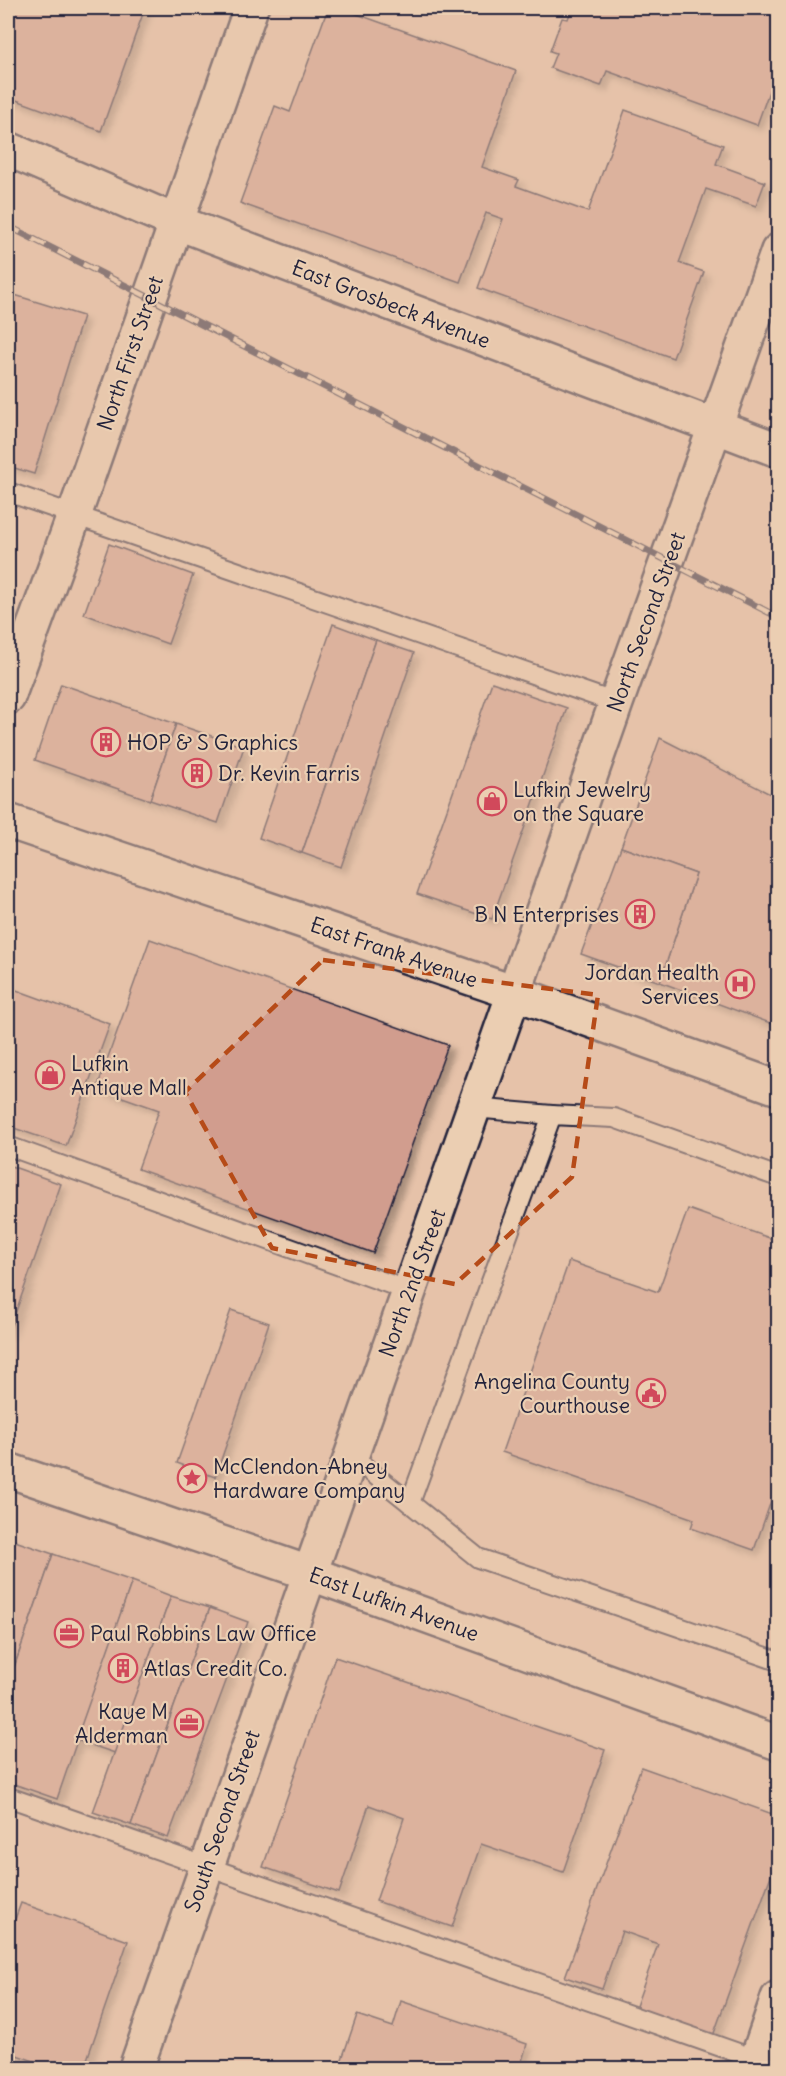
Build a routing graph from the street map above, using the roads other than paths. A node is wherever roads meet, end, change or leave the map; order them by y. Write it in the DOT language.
graph roads {
  1 [pos="251,8"];
  2 [pos="8,149"];
  3 [pos="176,222"];
  4 [pos="778,251"];
  5 [pos="716,427"];
  6 [pos="778,450"];
  7 [pos="8,492"];
  8 [pos="74,516"];
  9 [pos="8,697"];
  10 [pos="616,703"];
  11 [pos="8,821"];
  12 [pos="515,993"];
  13 [pos="778,1088"];
  14 [pos="474,1108"];
  15 [pos="552,1115"];
  16 [pos="8,1146"];
  17 [pos="778,1177"];
  18 [pos="409,1291"];
  19 [pos="351,1456"];
  20 [pos="8,1470"];
  21 [pos="410,1503"];
  22 [pos="309,1573"];
  23 [pos="778,1661"];
  24 [pos="778,1743"];
  25 [pos="8,1797"];
  26 [pos="205,1868"];
  27 [pos="778,1998"];
  28 [pos="763,2065"];
  29 [pos="136,2068"];
  1 -- 3 [label="street, North First Street"];
  2 -- 3 [label="street, East Grosbeck Avenue"];
  3 -- 5 [label="street, East Grosbeck Avenue"];
  3 -- 8 [label="street, North First Street"];
  4 -- 5 [label="street, North Second Street"];
  5 -- 6 [label="street, East Grosbeck Avenue"];
  5 -- 10 [label="street, North Second Street"];
  7 -- 8 [label="lane"];
  8 -- 9 [label="street, North First Street"];
  8 -- 10 [label="lane"];
  10 -- 12 [label="street, North Second Street"];
  11 -- 12 [label="street, East Frank Avenue"];
  12 -- 13 [label="street, East Frank Avenue"];
  12 -- 14 [label="street, North 2nd Street"];
  14 -- 15 [label="lane"];
  14 -- 18 [label="street, North 2nd Street"];
  15 -- 17 [label="lane"];
  15 -- 21 [label="lane"];
  16 -- 18 [label="lane"];
  18 -- 19 [label="street, North 2nd Street"];
  19 -- 21 [label="lane"];
  19 -- 22 [label="street, North 2nd Street"];
  20 -- 22 [label="street, East Lufkin Avenue"];
  21 -- 23 [label="lane"];
  22 -- 24 [label="street, East Lufkin Avenue"];
  22 -- 26 [label="street, South Second Street"];
  25 -- 26 [label="lane"];
  26 -- 28 [label="lane"];
  26 -- 29 [label="street, South Second Street"];
  27 -- 28 [label="street"];
}
